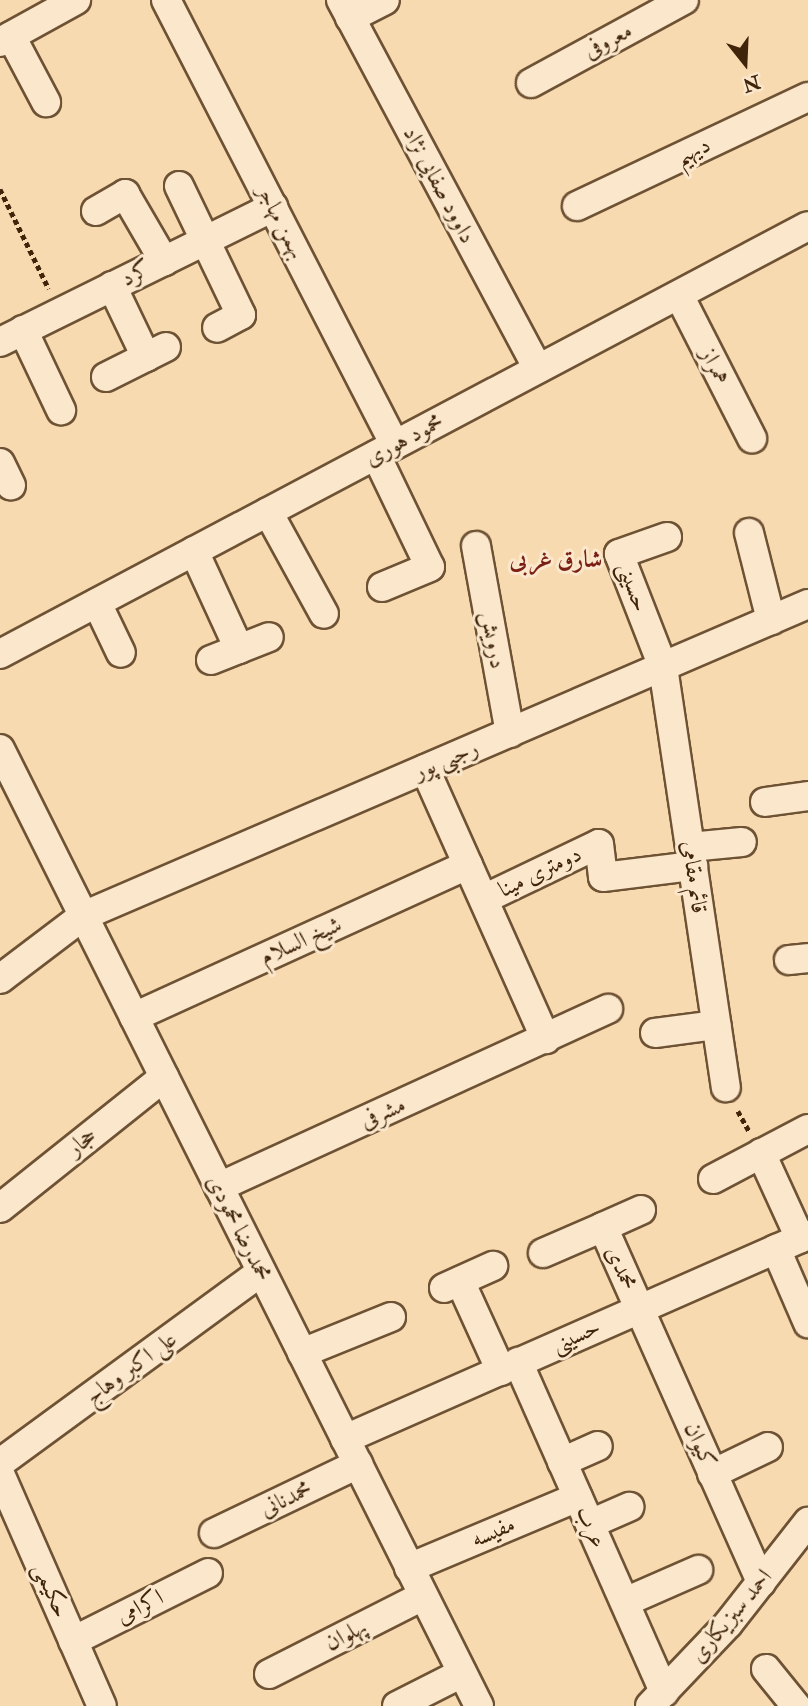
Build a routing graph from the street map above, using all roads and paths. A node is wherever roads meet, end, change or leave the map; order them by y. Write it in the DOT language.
graph roads {
  1 [pos="76,0"];
  2 [pos="166,0"];
  3 [pos="385,0"];
  4 [pos="684,0"];
  5 [pos="346,9"];
  6 [pos="6,39"];
  7 [pos="531,83"];
  8 [pos="808,97"];
  9 [pos="47,102"];
  10 [pos="179,186"];
  11 [pos="0,189"];
  12 [pos="272,206"];
  13 [pos="577,206"];
  14 [pos="96,211"];
  15 [pos="808,226"];
  16 [pos="206,241"];
  17 [pos="164,261"];
  18 [pos="112,286"];
  19 [pos="679,295"];
  20 [pos="61,311"];
  21 [pos="217,328"];
  22 [pos="12,336"];
  23 [pos="538,369"];
  24 [pos="106,377"];
  25 [pos="61,410"];
  26 [pos="752,438"];
  27 [pos="385,450"];
  28 [pos="268,512"];
  29 [pos="749,533"];
  30 [pos="667,537"];
  31 [pos="476,546"];
  32 [pos="194,551"];
  33 [pos="382,587"];
  34 [pos="97,603"];
  35 [pos="808,604"];
  36 [pos="324,614"];
  37 [pos="771,620"];
  38 [pos="269,636"];
  39 [pos="239,649"];
  40 [pos="121,653"];
  41 [pos="0,654"];
  42 [pos="211,660"];
  43 [pos="663,667"];
  44 [pos="510,733"];
  45 [pos="0,749"];
  46 [pos="425,769"];
  47 [pos="808,796"];
  48 [pos="765,802"];
  49 [pos="742,842"];
  50 [pos="691,856"];
  51 [pos="468,865"];
  52 [pos="484,899"];
  53 [pos="83,916"];
  54 [pos="0,979"];
  55 [pos="608,1009"];
  56 [pos="134,1017"];
  57 [pos="716,1025"];
  58 [pos="655,1033"];
  59 [pos="546,1039"];
  60 [pos="164,1077"];
  61 [pos="726,1087"];
  62 [pos="808,1129"];
  63 [pos="761,1153"];
  64 [pos="713,1179"];
  65 [pos="219,1187"];
  66 [pos="0,1208"];
  67 [pos="641,1210"];
  68 [pos="603,1227"];
  69 [pos="794,1241"];
  70 [pos="543,1253"];
  71 [pos="493,1266"];
  72 [pos="261,1272"];
  73 [pos="639,1308"];
  74 [pos="391,1317"];
  75 [pos="808,1323"];
  76 [pos="302,1353"];
  77 [pos="509,1366"];
  78 [pos="345,1439"];
  79 [pos="598,1446"];
  80 [pos="768,1447"];
  81 [pos="562,1462"];
  82 [pos="0,1463"];
  83 [pos="358,1464"];
  84 [pos="0,1474"];
  85 [pos="712,1474"];
  86 [pos="578,1497"];
  87 [pos="629,1507"];
  88 [pos="808,1522"];
  89 [pos="590,1524"];
  90 [pos="214,1533"];
  91 [pos="409,1568"];
  92 [pos="698,1570"];
  93 [pos="208,1573"];
  94 [pos="761,1582"];
  95 [pos="423,1596"];
  96 [pos="625,1602"];
  97 [pos="73,1642"];
  98 [pos="766,1670"];
  99 [pos="462,1673"];
  100 [pos="269,1674"];
  101 [pos="657,1699"];
  102 [pos="102,1706"];
  103 [pos="397,1706"];
  104 [pos="479,1706"];
  105 [pos="796,1706"];
  1 -- 6 [label="street"];
  2 -- 12 [label="street, بهمن مهاجر"];
  3 -- 5 [label="street"];
  4 -- 7 [label="street, معروفی"];
  5 -- 23 [label="street, داوود صفایی نژاد"];
  6 -- 9 [label="street"];
  8 -- 13 [label="street, دیهیم"];
  10 -- 16 [label="street"];
  11 -- 20 [label="path"];
  12 -- 16 [label="street, کرد"];
  12 -- 27 [label="street, بهمن مهاجر"];
  14 -- 17 [label="street"];
  15 -- 19 [label="street, محمود هوری"];
  16 -- 17 [label="street, کرد"];
  16 -- 21 [label="street"];
  17 -- 18 [label="street, کرد"];
  18 -- 20 [label="street, کرد"];
  18 -- 24 [label="street"];
  19 -- 23 [label="street, محمود هوری"];
  19 -- 26 [label="street, همراز"];
  20 -- 22 [label="street, کرد"];
  22 -- 25 [label="street"];
  23 -- 27 [label="street, محمود هوری"];
  27 -- 28 [label="street, محمود هوری"];
  27 -- 33 [label="street"];
  28 -- 32 [label="street, محمود هوری"];
  28 -- 36 [label="street"];
  29 -- 37 [label="street"];
  30 -- 43 [label="street, حسینی"];
  31 -- 44 [label="street, درویش"];
  32 -- 34 [label="street, محمود هوری"];
  32 -- 39 [label="street"];
  34 -- 40 [label="street"];
  34 -- 41 [label="street, محمود هوری"];
  35 -- 37 [label="street, رجبی پور"];
  37 -- 43 [label="street, رجبی پور"];
  38 -- 39 [label="street"];
  39 -- 42 [label="street"];
  43 -- 44 [label="street, رجبی پور"];
  43 -- 50 [label="street, قائم مقامی"];
  44 -- 46 [label="street, رجبی پور"];
  45 -- 53 [label="street, محمدرضا محمودی"];
  46 -- 51 [label="street"];
  46 -- 53 [label="street, رجبی پور"];
  47 -- 48 [label="street"];
  49 -- 50 [label="street"];
  50 -- 52 [label="street, دومتری مینا"];
  50 -- 57 [label="street, قائم مقامی"];
  51 -- 52 [label="street"];
  51 -- 56 [label="street, شیخ السلام"];
  52 -- 59 [label="street"];
  53 -- 54 [label="street, رجبی پور"];
  53 -- 56 [label="street, محمدرضا محمودی"];
  55 -- 59 [label="street, مشرفی"];
  56 -- 60 [label="street, محمدرضا محمودی"];
  57 -- 58 [label="street"];
  57 -- 61 [label="street, قائم مقامی"];
  59 -- 65 [label="street, مشرفی"];
  60 -- 65 [label="street, محمدرضا محمودی"];
  60 -- 66 [label="street, حجار"];
  61 -- 63 [label="path"];
  62 -- 63 [label="street"];
  63 -- 64 [label="street"];
  63 -- 69 [label="street"];
  65 -- 72 [label="street, محمدرضا محمودی"];
  67 -- 68 [label="street, محمدی"];
  68 -- 70 [label="street"];
  68 -- 73 [label="street, محمدی"];
  69 -- 73 [label="street, حسینی"];
  69 -- 75 [label="street"];
  71 -- 77 [label="street, عرب"];
  72 -- 76 [label="street, محمدرضا محمودی"];
  72 -- 82 [label="street, علی اکبر وهاج"];
  73 -- 77 [label="street, حسینی"];
  73 -- 85 [label="street, کیوان"];
  74 -- 76 [label="street"];
  76 -- 78 [label="street, محمدرضا محمودی"];
  77 -- 78 [label="street, حسینی"];
  77 -- 81 [label="street, عرب"];
  78 -- 83 [label="street, محمدرضا محمودی"];
  79 -- 81 [label="street"];
  80 -- 85 [label="street"];
  81 -- 86 [label="street, عرب"];
  83 -- 90 [label="street, محمدنانی"];
  83 -- 91 [label="street, محمدرضا محمودی"];
  84 -- 97 [label="street, حکیمی"];
  85 -- 94 [label="street, کیوان"];
  86 -- 89 [label="street, عرب"];
  86 -- 91 [label="street, مفیسه"];
  87 -- 89 [label="street"];
  88 -- 94 [label="street, احمد سبزیکاری"];
  89 -- 96 [label="street, عرب"];
  91 -- 95 [label="street, محمدرضا محمودی"];
  92 -- 96 [label="street"];
  93 -- 97 [label="street, اکرامی"];
  94 -- 101 [label="street, احمد سبزیکاری"];
  95 -- 99 [label="street, محمدرضا محمودی"];
  95 -- 100 [label="street, پهلوان"];
  96 -- 101 [label="street, عرب"];
  97 -- 102 [label="street, حکیمی"];
  98 -- 105 [label="street"];
  99 -- 103 [label="street"];
  99 -- 104 [label="street, محمدرضا محمودی"];
}
